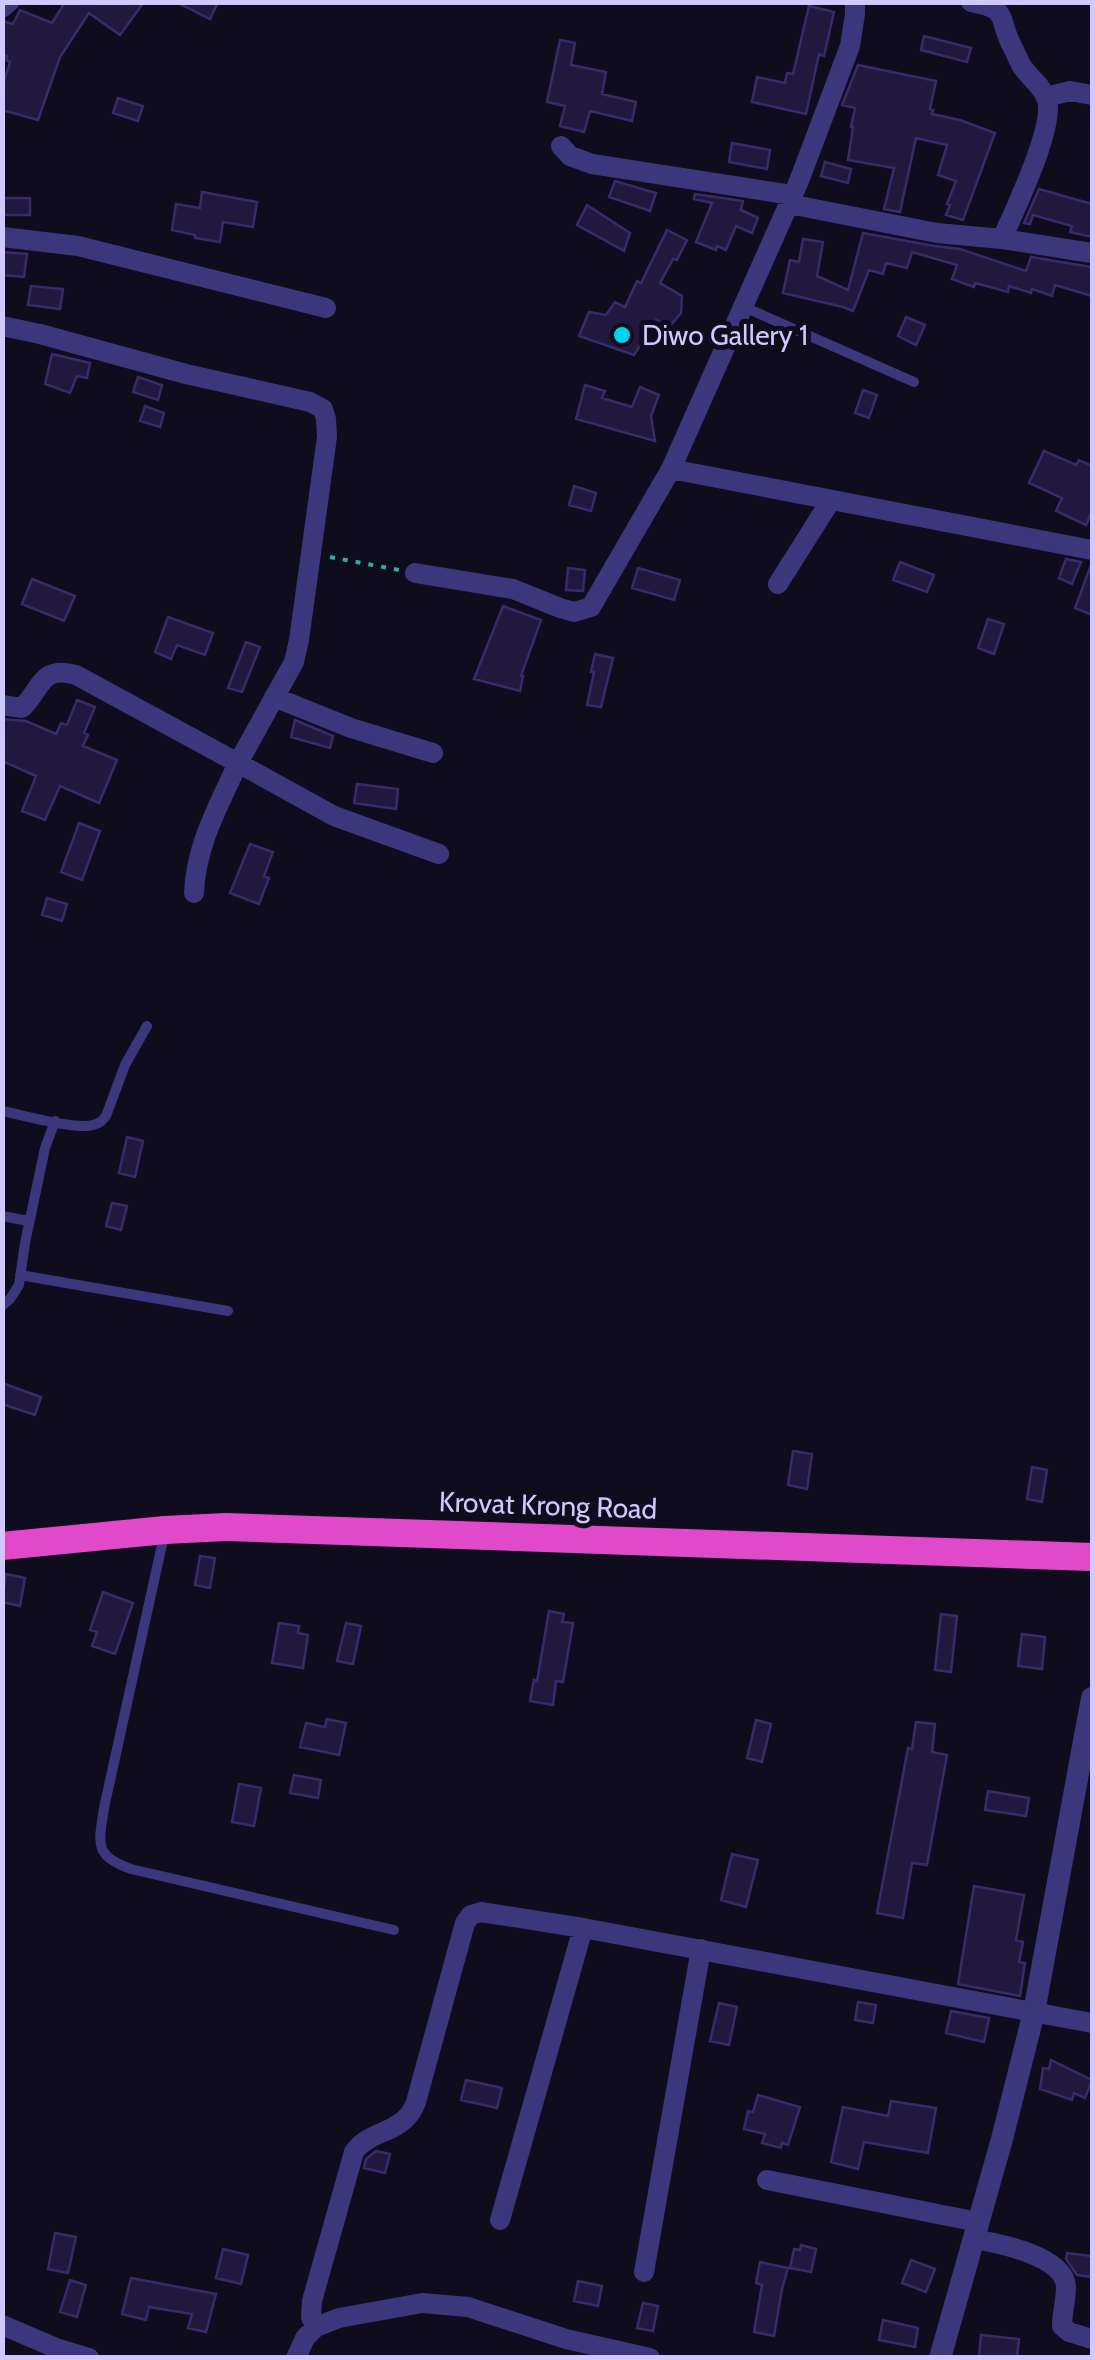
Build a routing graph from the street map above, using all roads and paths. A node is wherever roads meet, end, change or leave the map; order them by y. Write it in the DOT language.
graph roads {
  1 [pos="9,2"];
  2 [pos="854,2"];
  3 [pos="971,2"];
  4 [pos="2,8"];
  5 [pos="1092,95"];
  6 [pos="1046,97"];
  7 [pos="561,146"];
  8 [pos="791,199"];
  9 [pos="2,238"];
  10 [pos="1002,239"];
  11 [pos="1092,253"];
  12 [pos="743,306"];
  13 [pos="326,308"];
  14 [pos="2,326"];
  15 [pos="914,382"];
  16 [pos="671,470"];
  17 [pos="831,500"];
  18 [pos="1092,550"];
  19 [pos="311,554"];
  20 [pos="415,572"];
  21 [pos="778,584"];
  22 [pos="274,698"];
  23 [pos="2,704"];
  24 [pos="433,753"];
  25 [pos="238,764"];
  26 [pos="439,854"];
  27 [pos="194,893"];
  28 [pos="147,1026"];
  29 [pos="2,1111"];
  30 [pos="55,1121"];
  31 [pos="2,1216"];
  32 [pos="30,1221"];
  33 [pos="20,1275"];
  34 [pos="2,1306"];
  35 [pos="228,1311"];
  36 [pos="165,1530"];
  37 [pos="2,1546"];
  38 [pos="1092,1557"];
  39 [pos="1092,1698"];
  40 [pos="583,1928"];
  41 [pos="394,1930"];
  42 [pos="701,1949"];
  43 [pos="1034,2012"];
  44 [pos="1092,2023"];
  45 [pos="767,2180"];
  46 [pos="500,2220"];
  47 [pos="976,2231"];
  48 [pos="644,2272"];
  49 [pos="2,2325"];
  50 [pos="316,2327"];
  51 [pos="1092,2339"];
  52 [pos="564,2348"];
  53 [pos="626,2356"];
  54 [pos="89,2358"];
  55 [pos="296,2358"];
  56 [pos="650,2358"];
  57 [pos="940,2358"];
  1 -- 4 [label="street"];
  2 -- 8 [label="street"];
  3 -- 6 [label="street"];
  5 -- 6 [label="street"];
  6 -- 10 [label="street"];
  7 -- 8 [label="street"];
  8 -- 10 [label="street"];
  8 -- 12 [label="street"];
  9 -- 13 [label="street"];
  10 -- 11 [label="street"];
  12 -- 15 [label="lane"];
  12 -- 16 [label="street"];
  14 -- 19 [label="street"];
  16 -- 17 [label="street"];
  16 -- 20 [label="street"];
  17 -- 18 [label="street"];
  17 -- 21 [label="street"];
  19 -- 20 [label="path"];
  19 -- 22 [label="street"];
  22 -- 24 [label="street"];
  22 -- 25 [label="street"];
  23 -- 25 [label="street"];
  25 -- 26 [label="street"];
  25 -- 27 [label="street"];
  28 -- 30 [label="lane"];
  29 -- 30 [label="lane"];
  30 -- 32 [label="lane"];
  31 -- 32 [label="lane"];
  32 -- 33 [label="lane"];
  33 -- 34 [label="lane"];
  33 -- 35 [label="lane"];
  36 -- 37 [label="highway, Krovat Krong Road"];
  36 -- 38 [label="highway, Krovat Krong Road"];
  36 -- 41 [label="lane"];
  39 -- 43 [label="street"];
  40 -- 42 [label="street"];
  40 -- 46 [label="street"];
  40 -- 50 [label="street"];
  42 -- 43 [label="street"];
  42 -- 48 [label="street"];
  43 -- 44 [label="street"];
  43 -- 47 [label="street"];
  45 -- 47 [label="street"];
  47 -- 51 [label="street"];
  47 -- 57 [label="street"];
  49 -- 54 [label="street"];
  50 -- 52 [label="street"];
  50 -- 55 [label="street"];
  52 -- 53 [label="street"];
  53 -- 56 [label="street"];
}
